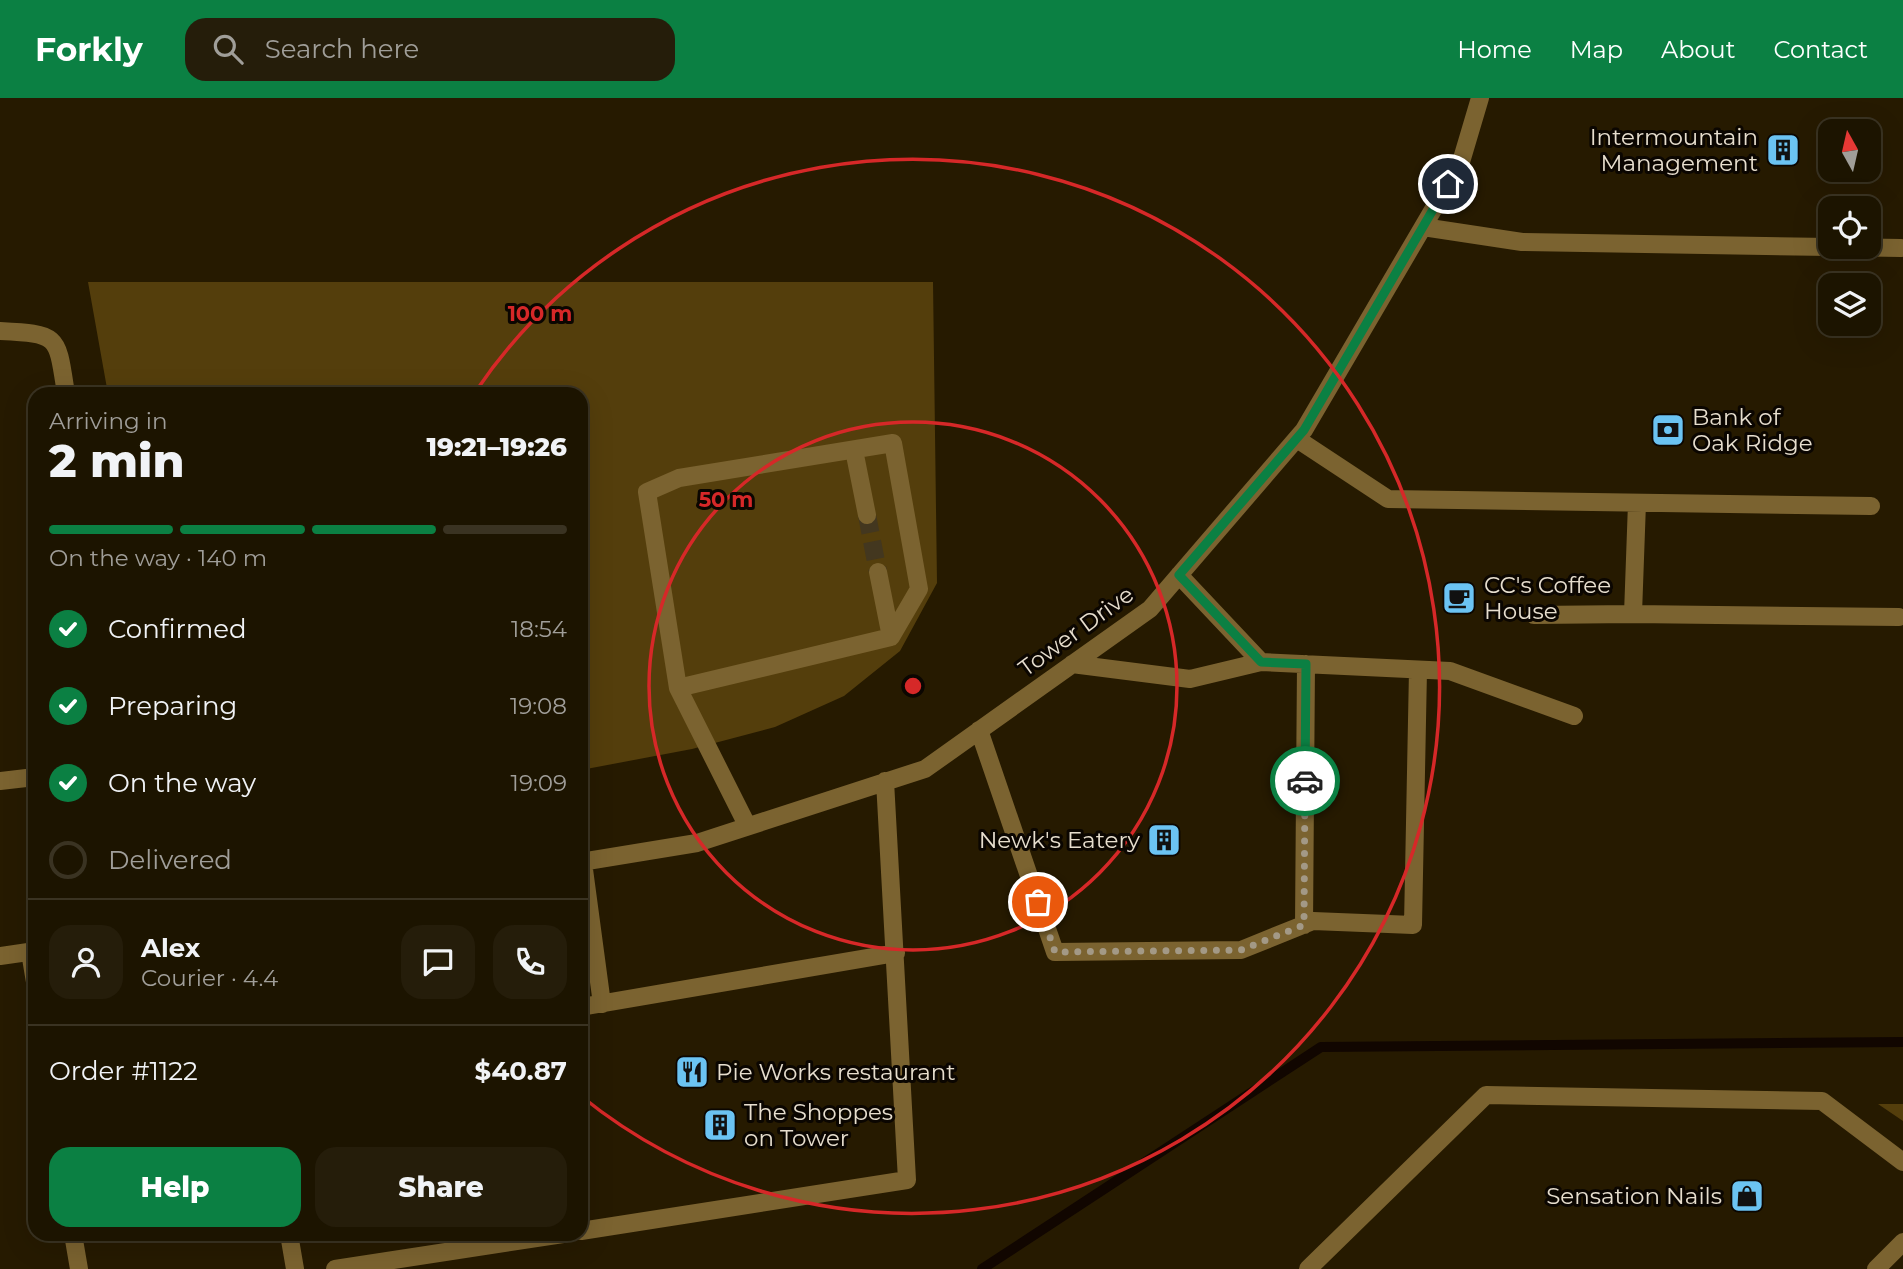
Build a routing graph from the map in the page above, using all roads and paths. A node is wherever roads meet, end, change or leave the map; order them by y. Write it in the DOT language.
graph roads {
  1 [pos="1480,98"];
  2 [pos="1423,228"];
  3 [pos="1818,247"];
  4 [pos="1881,248"];
  5 [pos="1901,248"];
  6 [pos="0,331"];
  7 [pos="65,387"];
  8 [pos="1297,439"];
  9 [pos="854,450"];
  10 [pos="1637,503"];
  11 [pos="1871,506"];
  12 [pos="867,515"];
  13 [pos="878,572"];
  14 [pos="1179,575"];
  15 [pos="1633,614"];
  16 [pos="1534,615"];
  17 [pos="1899,617"];
  18 [pos="891,637"];
  19 [pos="1261,662"];
  20 [pos="1072,664"];
  21 [pos="1306,664"];
  22 [pos="1418,670"];
  23 [pos="678,688"];
  24 [pos="1574,716"];
  25 [pos="979,730"];
  26 [pos="28,778"];
  27 [pos="0,781"];
  28 [pos="885,781"];
  29 [pos="747,825"];
  30 [pos="588,861"];
  31 [pos="588,905"];
  32 [pos="1304,925"];
  33 [pos="28,952"];
  34 [pos="895,953"];
  35 [pos="0,956"];
  36 [pos="602,1004"];
  37 [pos="588,1006"];
  38 [pos="1903,1162"];
  39 [pos="588,1230"];
  40 [pos="74,1241"];
  41 [pos="290,1241"];
  42 [pos="517,1241"];
  43 [pos="1903,1242"];
  44 [pos="79,1269"];
  45 [pos="295,1269"];
  46 [pos="335,1269"];
  47 [pos="1308,1269"];
  48 [pos="1876,1269"];
  1 -- 2 [label="street, Tower Drive"];
  2 -- 3 [label="street"];
  2 -- 8 [label="street, Tower Drive"];
  4 -- 5 [label="street"];
  6 -- 7 [label="street"];
  8 -- 10 [label="street"];
  8 -- 14 [label="street, Tower Drive"];
  9 -- 12 [label="street"];
  9 -- 18 [label="street"];
  9 -- 23 [label="street"];
  10 -- 11 [label="street"];
  10 -- 15 [label="street"];
  13 -- 18 [label="street"];
  14 -- 19 [label="street"];
  14 -- 20 [label="street, Tower Drive"];
  15 -- 16 [label="street"];
  15 -- 17 [label="street"];
  18 -- 23 [label="street"];
  19 -- 20 [label="street"];
  19 -- 21 [label="street"];
  20 -- 25 [label="street, Tower Drive"];
  21 -- 22 [label="street"];
  21 -- 32 [label="street"];
  22 -- 24 [label="street"];
  22 -- 32 [label="street"];
  23 -- 29 [label="street"];
  25 -- 28 [label="street, Tower Drive"];
  25 -- 32 [label="street"];
  26 -- 27 [label="street"];
  28 -- 29 [label="street, Tower Drive"];
  28 -- 34 [label="street"];
  29 -- 30 [label="street, Tower Drive"];
  31 -- 36 [label="street"];
  33 -- 35 [label="street"];
  34 -- 36 [label="street"];
  34 -- 39 [label="street"];
  36 -- 37 [label="street"];
  38 -- 47 [label="street"];
  40 -- 44 [label="street"];
  41 -- 45 [label="street"];
  42 -- 46 [label="street"];
  43 -- 48 [label="street"];
}
